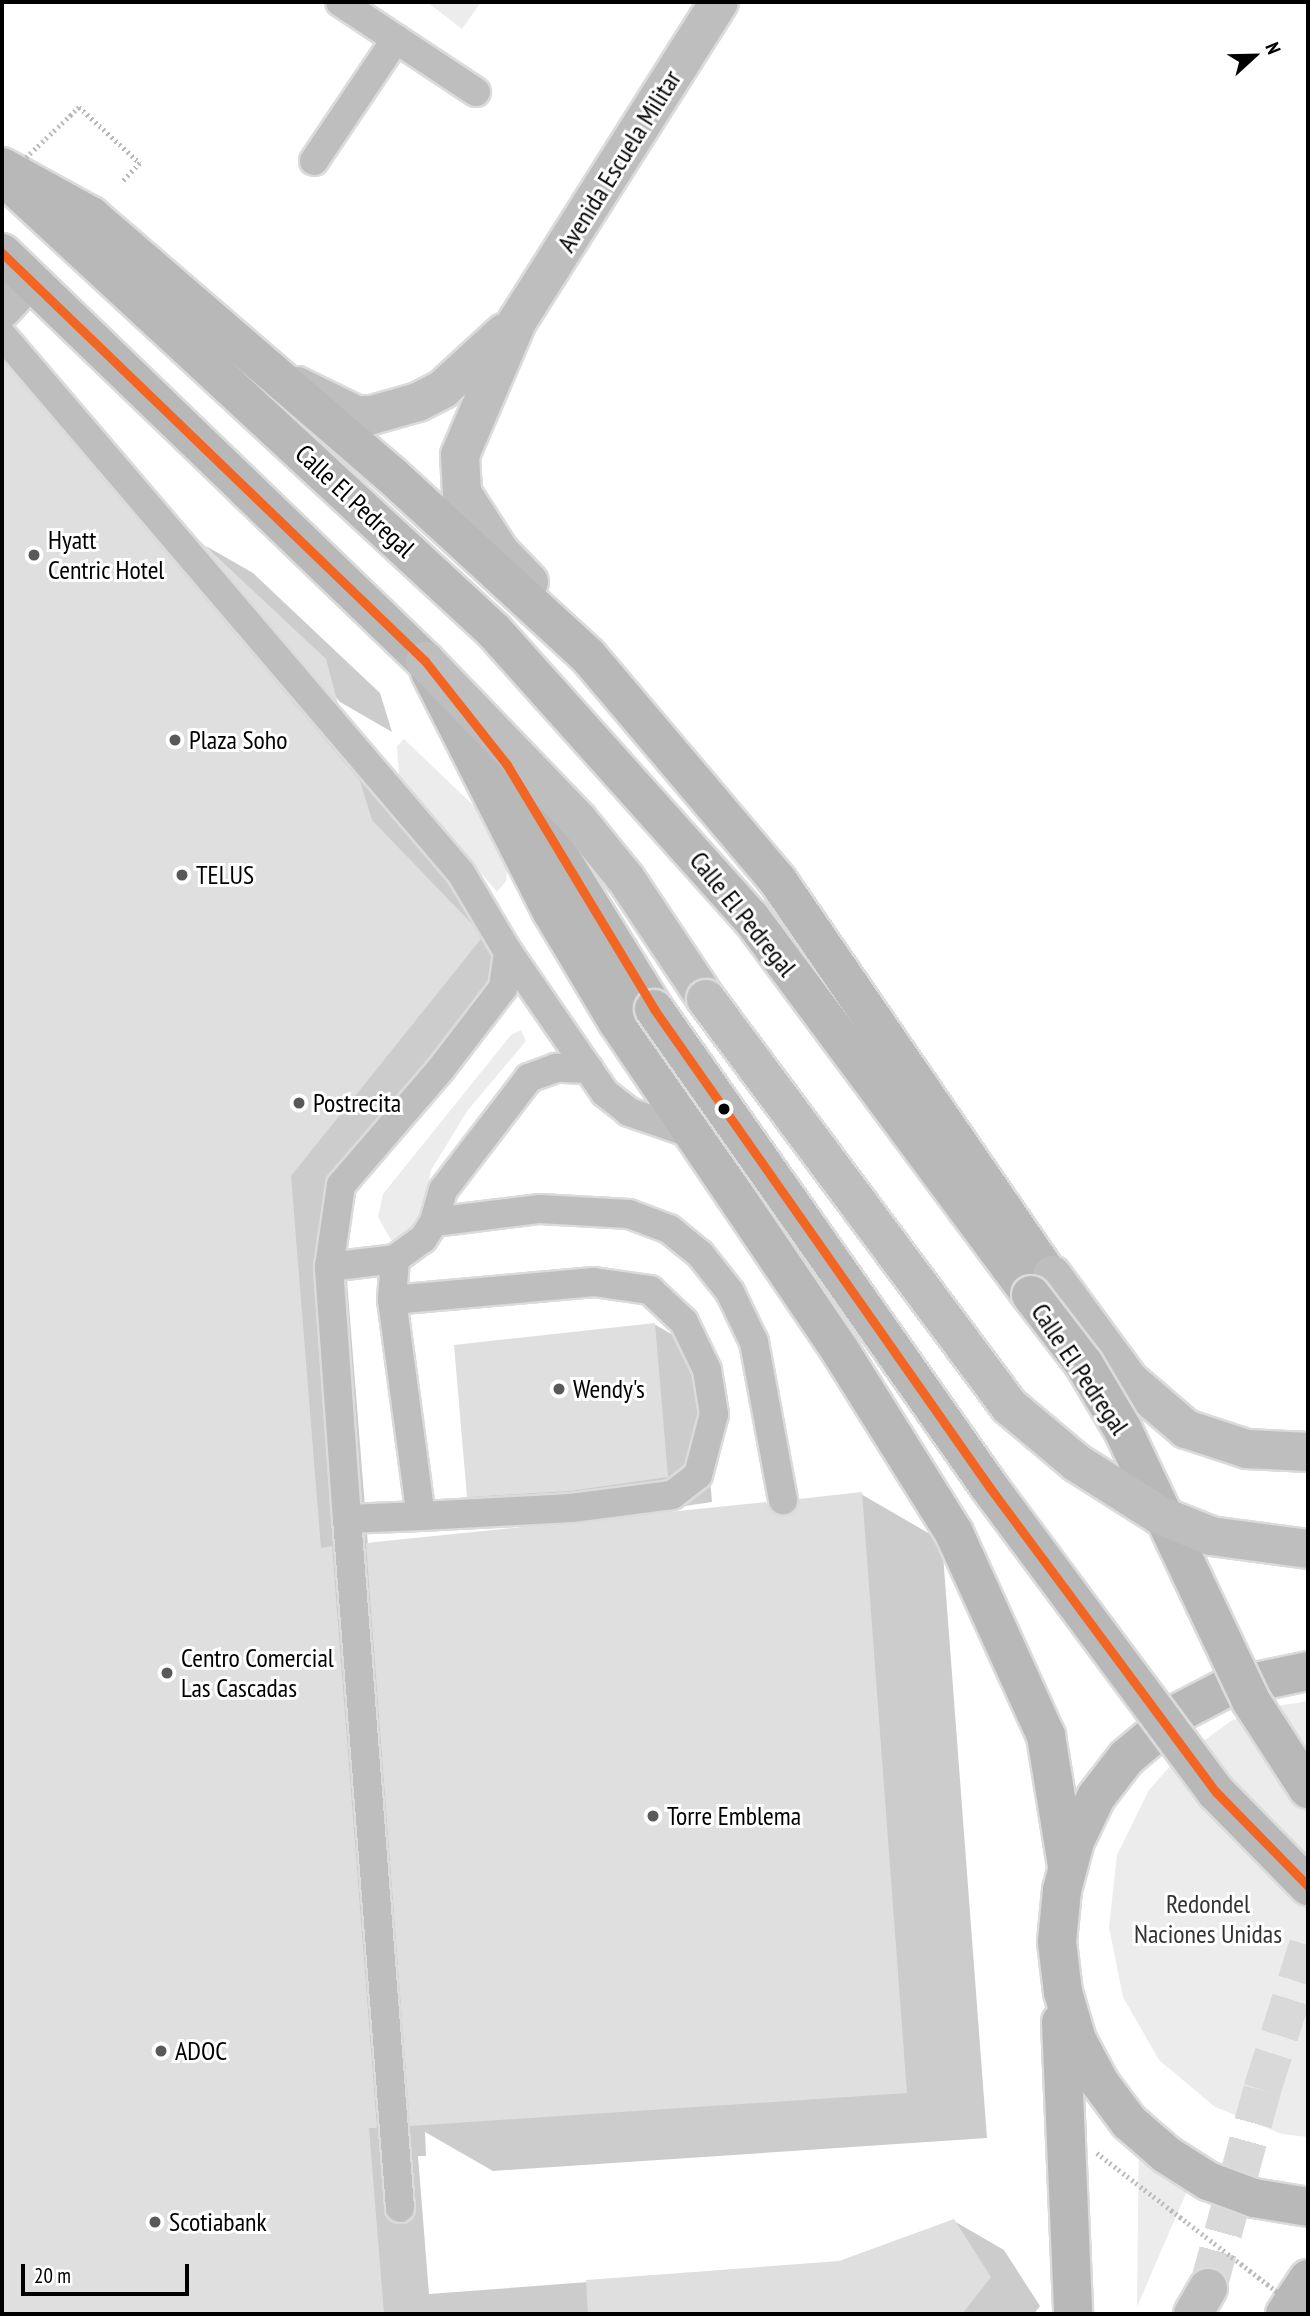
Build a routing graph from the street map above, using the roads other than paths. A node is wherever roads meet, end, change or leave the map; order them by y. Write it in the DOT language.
graph roads {
  1 [pos="340,2"];
  2 [pos="719,2"];
  3 [pos="396,39"];
  4 [pos="475,92"];
  5 [pos="314,161"];
  6 [pos="2,167"];
  7 [pos="2,178"];
  8 [pos="2,253"];
  9 [pos="29,280"];
  10 [pos="2,309"];
  11 [pos="518,320"];
  12 [pos="2,335"];
  13 [pos="278,377"];
  14 [pos="588,656"];
  15 [pos="425,661"];
  16 [pos="508,952"];
  17 [pos="589,1069"];
  18 [pos="690,1133"];
  19 [pos="434,1222"];
  20 [pos="396,1259"];
  21 [pos="329,1267"];
  22 [pos="1052,1275"];
  23 [pos="392,1300"];
  24 [pos="1308,1452"];
  25 [pos="783,1500"];
  26 [pos="421,1516"];
  27 [pos="347,1520"];
  28 [pos="1308,1549"];
  29 [pos="1308,1671"];
  30 [pos="1249,1681"];
  31 [pos="1308,1789"];
  32 [pos="1068,1865"];
  33 [pos="1308,1886"];
  34 [pos="1059,1967"];
  35 [pos="1308,2207"];
  36 [pos="400,2208"];
  37 [pos="1308,2279"];
  38 [pos="1073,2314"];
  39 [pos="1285,2314"];
  1 -- 3 [label="lane"];
  2 -- 11 [label="main road, Avenida Escuela Militar"];
  3 -- 4 [label="lane"];
  3 -- 5 [label="lane"];
  6 -- 13 [label="main road"];
  7 -- 31 [label="main road, Calle El Pedregal, bridge"];
  8 -- 9 [label="main road"];
  9 -- 10 [label="main road"];
  9 -- 15 [label="main road"];
  11 -- 13 [label="main road, Avenida Escuela Militar"];
  11 -- 14 [label="main road, Avenida Escuela Militar"];
  12 -- 16 [label="lane"];
  13 -- 14 [label="main road"];
  14 -- 22 [label="main road"];
  15 -- 18 [label="main road"];
  15 -- 28 [label="main road, bridge"];
  15 -- 33 [label="main road, bridge"];
  16 -- 17 [label="lane"];
  16 -- 21 [label="lane"];
  17 -- 18 [label="lane"];
  17 -- 19 [label="lane"];
  18 -- 32 [label="main road"];
  19 -- 20 [label="lane"];
  19 -- 25 [label="lane"];
  20 -- 21 [label="lane"];
  20 -- 23 [label="lane"];
  21 -- 27 [label="lane"];
  22 -- 24 [label="main road"];
  22 -- 30 [label="main road"];
  23 -- 26 [label="lane"];
  23 -- 26 [label="lane"];
  26 -- 27 [label="lane"];
  27 -- 36 [label="lane"];
  29 -- 30 [label="main road"];
  30 -- 32 [label="main road"];
  32 -- 34 [label="main road"];
  34 -- 35 [label="main road"];
  34 -- 38 [label="main road"];
  37 -- 39 [label="main road"];
}
